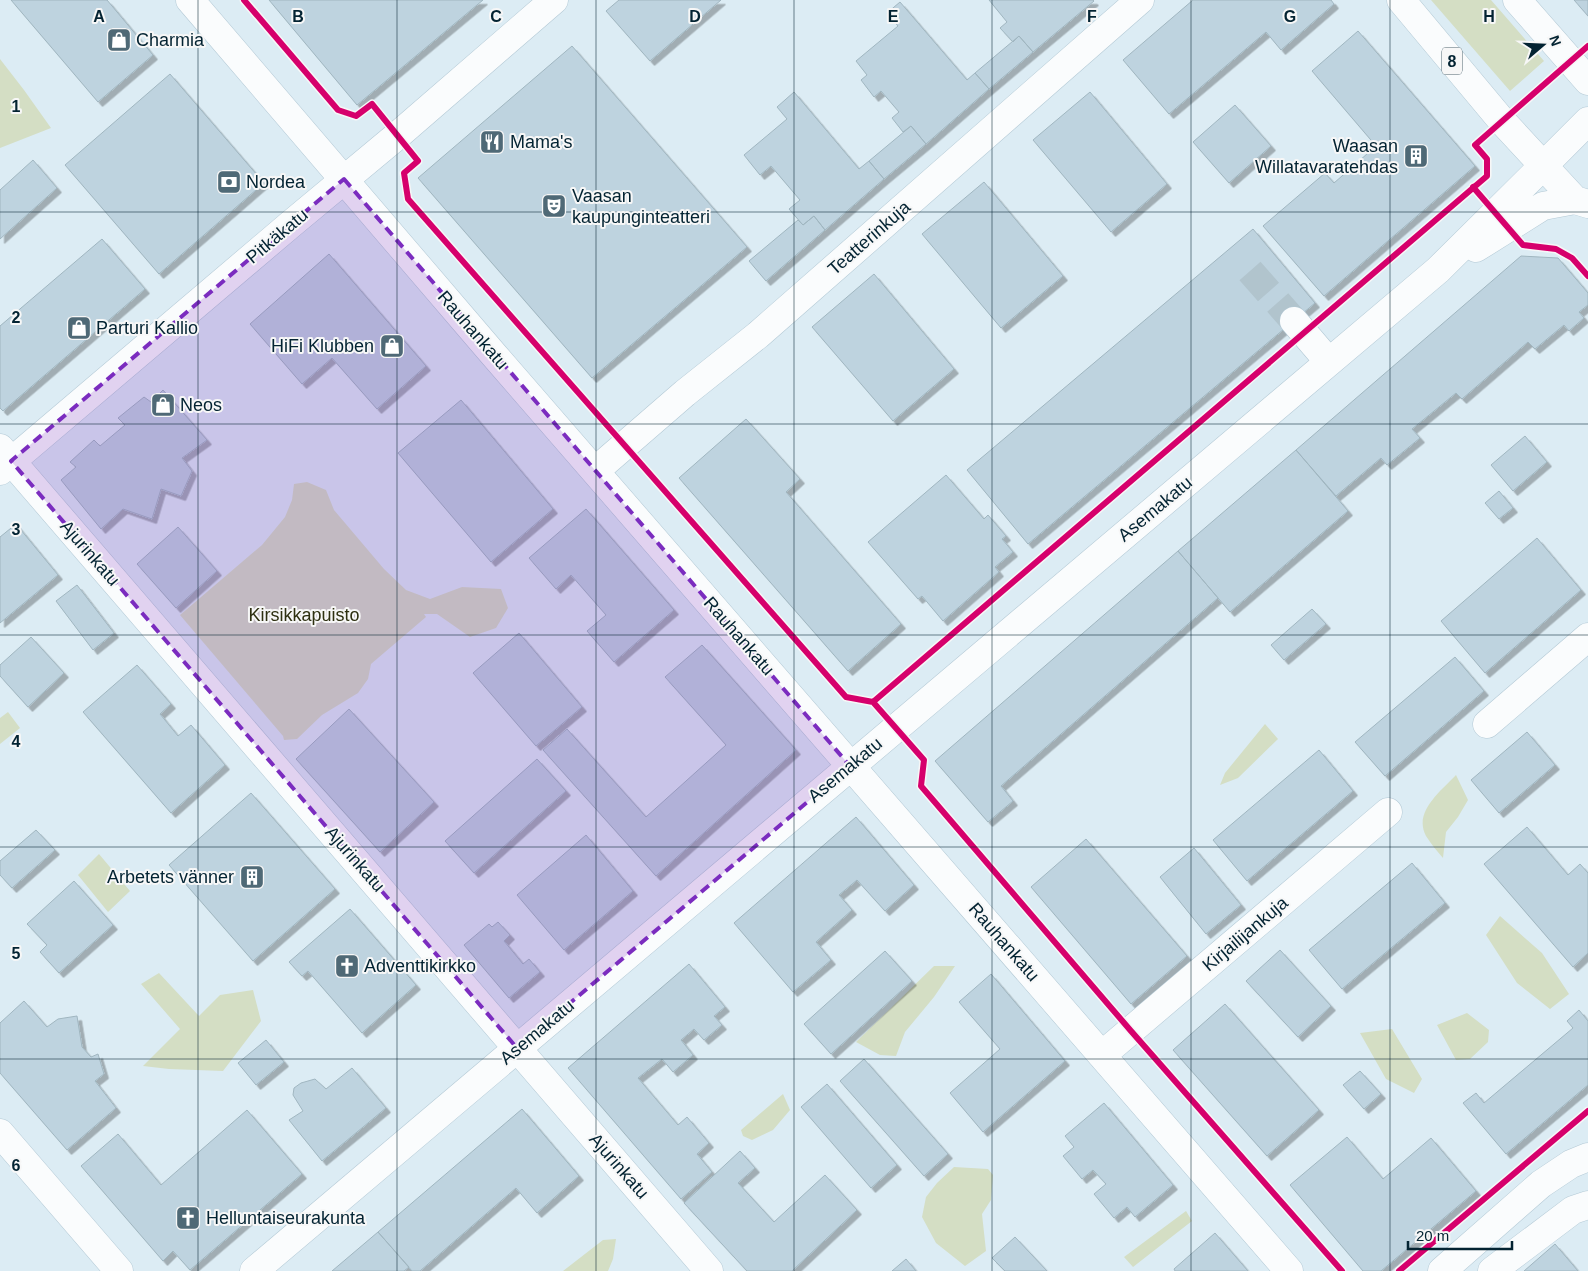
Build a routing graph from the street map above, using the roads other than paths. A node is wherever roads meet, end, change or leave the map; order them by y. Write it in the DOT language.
graph roads {
  1 [pos="190,0"];
  2 [pos="554,0"];
  3 [pos="1140,0"];
  4 [pos="1401,0"];
  5 [pos="1517,0"];
  6 [pos="1588,81"];
  7 [pos="1588,121"];
  8 [pos="1544,165"];
  9 [pos="344,179"];
  10 [pos="1584,209"];
  11 [pos="1438,270"];
  12 [pos="1294,321"];
  13 [pos="1329,362"];
  14 [pos="4,460"];
  15 [pos="595,471"];
  16 [pos="1588,637"];
  17 [pos="1487,724"];
  18 [pos="850,766"];
  19 [pos="1388,812"];
  20 [pos="518,1048"];
  21 [pos="1102,1056"];
  22 [pos="0,1133"];
  23 [pos="1588,1157"];
  24 [pos="1588,1206"];
  25 [pos="119,1271"];
  26 [pos="254,1271"];
  27 [pos="709,1271"];
  28 [pos="1289,1271"];
  29 [pos="1442,1271"];
  30 [pos="1492,1271"];
  1 -- 9 [label="street, Rauhankatu"];
  2 -- 9 [label="street, Pitkäkatu"];
  3 -- 15 [label="street, Teatterinkuja"];
  4 -- 8 [label="street, 8"];
  5 -- 6 [label="street"];
  7 -- 8 [label="street, Asemakatu"];
  8 -- 10 [label="street, 8"];
  8 -- 11 [label="street, Asemakatu"];
  9 -- 14 [label="street, Pitkäkatu"];
  9 -- 15 [label="street, Rauhankatu"];
  10 -- 11 [label="street, Asemakatu"];
  11 -- 13 [label="street, Asemakatu"];
  12 -- 13 [label="street"];
  13 -- 18 [label="street, Asemakatu"];
  14 -- 20 [label="street, Ajurinkatu"];
  15 -- 18 [label="street, Rauhankatu"];
  16 -- 17 [label="street"];
  18 -- 20 [label="street, Asemakatu"];
  18 -- 21 [label="street, Rauhankatu"];
  19 -- 21 [label="street, Kirjailijankuja"];
  20 -- 26 [label="street, Asemakatu"];
  20 -- 27 [label="street, Ajurinkatu"];
  21 -- 28 [label="street, Rauhankatu"];
  22 -- 25 [label="street"];
  23 -- 29 [label="street"];
  24 -- 30 [label="street"];
}
